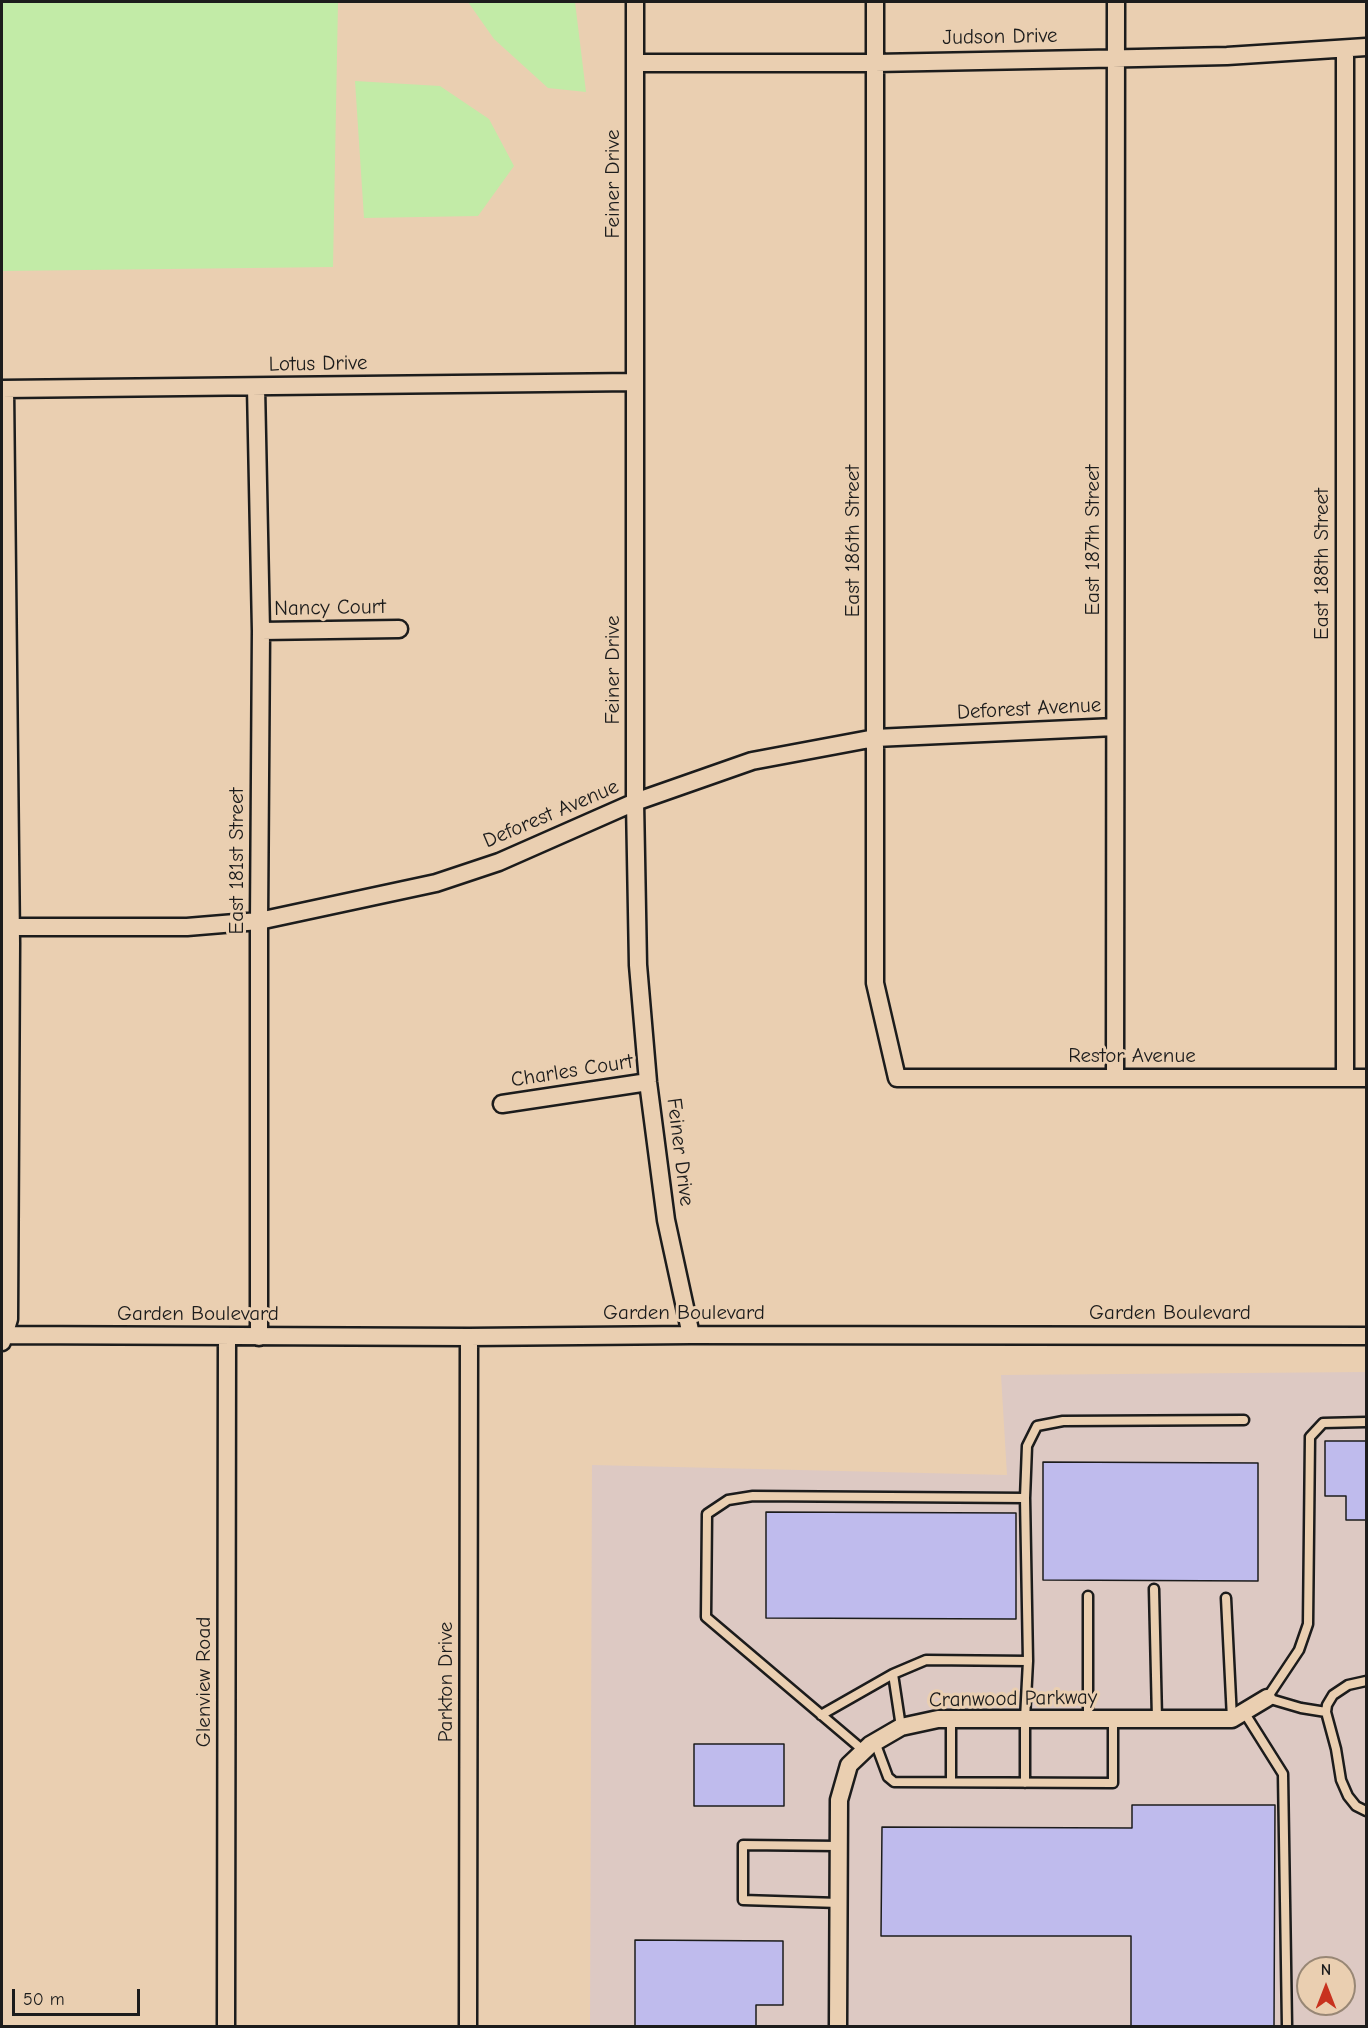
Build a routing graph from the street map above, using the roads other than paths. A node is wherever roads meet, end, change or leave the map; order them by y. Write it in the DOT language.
graph roads {
  1 [pos="635,2"];
  2 [pos="875,2"];
  3 [pos="1116,2"];
  4 [pos="1366,47"];
  5 [pos="1345,50"];
  6 [pos="1116,57"];
  7 [pos="635,63"];
  8 [pos="875,63"];
  9 [pos="635,382"];
  10 [pos="256,387"];
  11 [pos="3,389"];
  12 [pos="399,629"];
  13 [pos="261,632"];
  14 [pos="1115,728"];
  15 [pos="875,738"];
  16 [pos="635,802"];
  17 [pos="259,921"];
  18 [pos="6,926"];
  19 [pos="897,1078"];
  20 [pos="1115,1078"];
  21 [pos="1345,1078"];
  22 [pos="1366,1078"];
  23 [pos="648,1082"];
  24 [pos="502,1104"];
  25 [pos="690,1335"];
  26 [pos="259,1336"];
  27 [pos="1366,1336"];
  28 [pos="227,1337"];
  29 [pos="469,1337"];
  30 [pos="2,1338"];
  31 [pos="1244,1420"];
  32 [pos="1366,1422"];
  33 [pos="1025,1498"];
  34 [pos="1154,1589"];
  35 [pos="1088,1596"];
  36 [pos="1226,1598"];
  37 [pos="1028,1661"];
  38 [pos="893,1674"];
  39 [pos="1366,1681"];
  40 [pos="1267,1698"];
  41 [pos="1326,1712"];
  42 [pos="821,1715"];
  43 [pos="1238,1715"];
  44 [pos="951,1719"];
  45 [pos="1025,1719"];
  46 [pos="1088,1719"];
  47 [pos="1113,1719"];
  48 [pos="1157,1719"];
  49 [pos="901,1727"];
  50 [pos="869,1746"];
  51 [pos="951,1782"];
  52 [pos="1025,1783"];
  53 [pos="1366,1811"];
  54 [pos="839,1846"];
  55 [pos="838,1903"];
  56 [pos="226,2026"];
  57 [pos="468,2026"];
  58 [pos="838,2026"];
  59 [pos="1287,2026"];
  1 -- 7 [label="street, Feiner Drive"];
  2 -- 8 [label="street, East 186th Street"];
  3 -- 6 [label="street, East 187th Street"];
  4 -- 5 [label="street, Judson Drive"];
  5 -- 6 [label="street, Judson Drive"];
  5 -- 21 [label="street, East 188th Street"];
  6 -- 8 [label="street, Judson Drive"];
  6 -- 14 [label="street, East 187th Street"];
  7 -- 8 [label="street, Judson Drive"];
  7 -- 9 [label="street, Feiner Drive"];
  8 -- 15 [label="street, East 186th Street"];
  9 -- 10 [label="street, Lotus Drive"];
  9 -- 16 [label="street, Feiner Drive"];
  10 -- 11 [label="street, Lotus Drive"];
  10 -- 13 [label="street, East 181st Street"];
  11 -- 18 [label="street"];
  12 -- 13 [label="street, Nancy Court"];
  13 -- 17 [label="street, East 181st Street"];
  14 -- 15 [label="street, Deforest Avenue"];
  14 -- 20 [label="street, East 187th Street"];
  15 -- 16 [label="street, Deforest Avenue"];
  15 -- 19 [label="street, East 186th Street"];
  16 -- 17 [label="street, Deforest Avenue"];
  16 -- 23 [label="street, Feiner Drive"];
  17 -- 18 [label="street, Deforest Avenue"];
  17 -- 26 [label="street, East 181st Street"];
  18 -- 30 [label="street"];
  19 -- 20 [label="street, Restor Avenue"];
  20 -- 21 [label="street, Restor Avenue"];
  21 -- 22 [label="street, Restor Avenue"];
  23 -- 24 [label="street, Charles Court"];
  23 -- 25 [label="street, Feiner Drive"];
  25 -- 27 [label="street, Garden Boulevard"];
  25 -- 29 [label="street, Garden Boulevard"];
  26 -- 28 [label="street, Garden Boulevard"];
  26 -- 29 [label="street, Garden Boulevard"];
  28 -- 30 [label="street, Garden Boulevard"];
  28 -- 56 [label="street, Glenview Road"];
  29 -- 57 [label="street, Parkton Drive"];
  31 -- 33 [label="lane"];
  32 -- 40 [label="lane"];
  33 -- 37 [label="lane"];
  33 -- 42 [label="lane"];
  34 -- 48 [label="lane"];
  35 -- 46 [label="lane"];
  36 -- 43 [label="lane"];
  37 -- 38 [label="lane"];
  37 -- 45 [label="lane"];
  38 -- 42 [label="lane"];
  38 -- 49 [label="lane"];
  39 -- 41 [label="lane"];
  40 -- 41 [label="lane"];
  40 -- 43 [label="street"];
  41 -- 53 [label="lane"];
  42 -- 50 [label="lane"];
  43 -- 48 [label="street, Cranwood Parkway"];
  43 -- 59 [label="lane"];
  44 -- 45 [label="street, Cranwood Parkway"];
  44 -- 49 [label="street, Cranwood Parkway"];
  44 -- 51 [label="lane"];
  45 -- 46 [label="street, Cranwood Parkway"];
  45 -- 52 [label="lane"];
  46 -- 47 [label="street, Cranwood Parkway"];
  47 -- 48 [label="street, Cranwood Parkway"];
  47 -- 52 [label="lane"];
  49 -- 50 [label="street, Cranwood Parkway"];
  50 -- 51 [label="lane"];
  50 -- 54 [label="street, Cranwood Parkway"];
  51 -- 52 [label="lane"];
  54 -- 55 [label="street, Cranwood Parkway"];
  54 -- 55 [label="lane"];
  55 -- 58 [label="street, Cranwood Parkway"];
}
